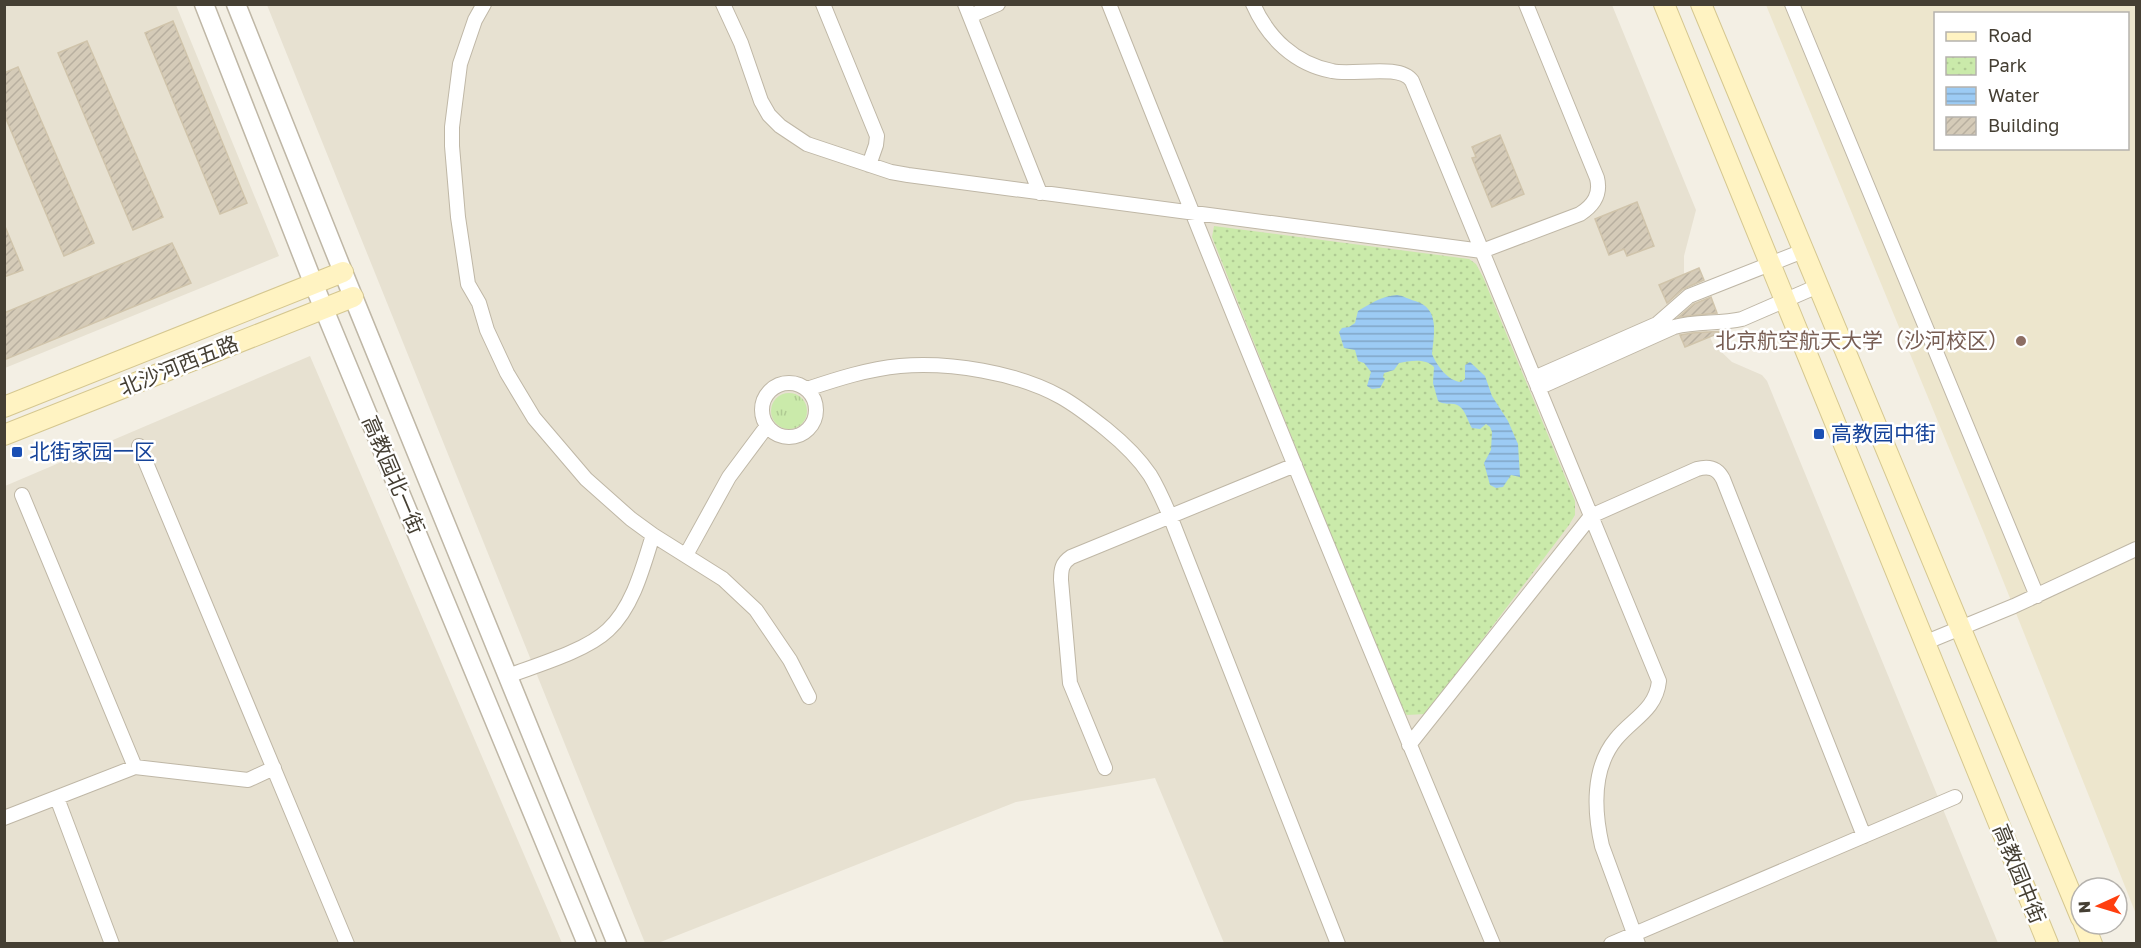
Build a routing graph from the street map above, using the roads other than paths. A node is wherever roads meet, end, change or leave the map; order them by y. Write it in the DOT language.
graph roads {
  1 [pos="204,4"];
  2 [pos="236,4"];
  3 [pos="484,4"];
  4 [pos="723,4"];
  5 [pos="823,4"];
  6 [pos="998,4"];
  7 [pos="1109,4"];
  8 [pos="1253,4"];
  9 [pos="1526,4"];
  10 [pos="1664,4"];
  11 [pos="1701,4"];
  12 [pos="1792,4"];
  13 [pos="967,10"];
  14 [pos="869,165"];
  15 [pos="1040,193"];
  16 [pos="1192,213"];
  17 [pos="1482,251"];
  18 [pos="1803,251"];
  19 [pos="1770,264"];
  20 [pos="343,272"];
  21 [pos="315,285"];
  22 [pos="1818,286"];
  23 [pos="353,297"];
  24 [pos="1785,301"];
  25 [pos="324,308"];
  26 [pos="1536,383"];
  27 [pos="807,389"];
  28 [pos="4,406"];
  29 [pos="767,426"];
  30 [pos="4,435"];
  31 [pos="139,446"];
  32 [pos="1295,465"];
  33 [pos="22,495"];
  34 [pos="1170,516"];
  35 [pos="1591,516"];
  36 [pos="653,535"];
  37 [pos="2136,549"];
  38 [pos="686,555"];
  39 [pos="2037,596"];
  40 [pos="1962,628"];
  41 [pos="1924,643"];
  42 [pos="508,675"];
  43 [pos="810,698"];
  44 [pos="1409,745"];
  45 [pos="135,766"];
  46 [pos="274,768"];
  47 [pos="1105,768"];
  48 [pos="1955,797"];
  49 [pos="57,798"];
  50 [pos="4,818"];
  51 [pos="1864,836"];
  52 [pos="2069,889"];
  53 [pos="1636,939"];
  54 [pos="112,944"];
  55 [pos="347,944"];
  56 [pos="587,944"];
  57 [pos="617,944"];
  58 [pos="1338,944"];
  59 [pos="1493,944"];
  60 [pos="1611,944"];
  61 [pos="2048,944"];
  1 -- 21 [label="street, 高教园北一街"];
  2 -- 20 [label="street, 高教园北一街"];
  3 -- 36 [label="street"];
  4 -- 14 [label="street"];
  5 -- 14 [label="street"];
  6 -- 13 [label="street"];
  7 -- 16 [label="street"];
  8 -- 17 [label="street"];
  9 -- 17 [label="street"];
  10 -- 19 [label="main road, 高教园中街"];
  11 -- 18 [label="main road, 高教园中街"];
  12 -- 39 [label="street"];
  13 -- 15 [label="street"];
  14 -- 15 [label="street"];
  15 -- 16 [label="street"];
  16 -- 17 [label="street"];
  16 -- 32 [label="street"];
  17 -- 26 [label="street"];
  18 -- 19 [label="street"];
  18 -- 22 [label="main road, 高教园中街"];
  19 -- 24 [label="main road, 高教园中街"];
  19 -- 26 [label="street"];
  20 -- 21 [label="main road, 北沙河西五路"];
  20 -- 23 [label="street, 高教园北一街"];
  21 -- 25 [label="street, 高教园北一街"];
  21 -- 28 [label="main road, 北沙河西五路"];
  22 -- 24 [label="street"];
  22 -- 40 [label="main road, 高教园中街"];
  23 -- 25 [label="main road, 北沙河西五路"];
  23 -- 42 [label="street, 高教园北一街"];
  24 -- 26 [label="street"];
  24 -- 41 [label="main road, 高教园中街"];
  25 -- 30 [label="main road, 北沙河西五路"];
  25 -- 56 [label="street, 高教园北一街"];
  26 -- 35 [label="street"];
  27 -- 29 [label="street"];
  27 -- 29 [label="street"];
  27 -- 34 [label="street"];
  29 -- 38 [label="street"];
  31 -- 46 [label="street"];
  32 -- 34 [label="street"];
  32 -- 44 [label="street"];
  33 -- 45 [label="street"];
  34 -- 47 [label="street"];
  34 -- 58 [label="street"];
  35 -- 44 [label="street"];
  35 -- 51 [label="street"];
  35 -- 53 [label="street"];
  36 -- 38 [label="street"];
  36 -- 42 [label="street"];
  37 -- 39 [label="street"];
  38 -- 43 [label="street"];
  39 -- 40 [label="street"];
  40 -- 41 [label="street"];
  40 -- 52 [label="main road, 高教园中街"];
  41 -- 61 [label="main road, 高教园中街"];
  42 -- 57 [label="street, 高教园北一街"];
  44 -- 59 [label="street"];
  45 -- 46 [label="street"];
  45 -- 49 [label="street"];
  46 -- 55 [label="street"];
  48 -- 51 [label="street"];
  49 -- 50 [label="street"];
  49 -- 54 [label="street"];
  51 -- 53 [label="street"];
  53 -- 60 [label="street"];
}
